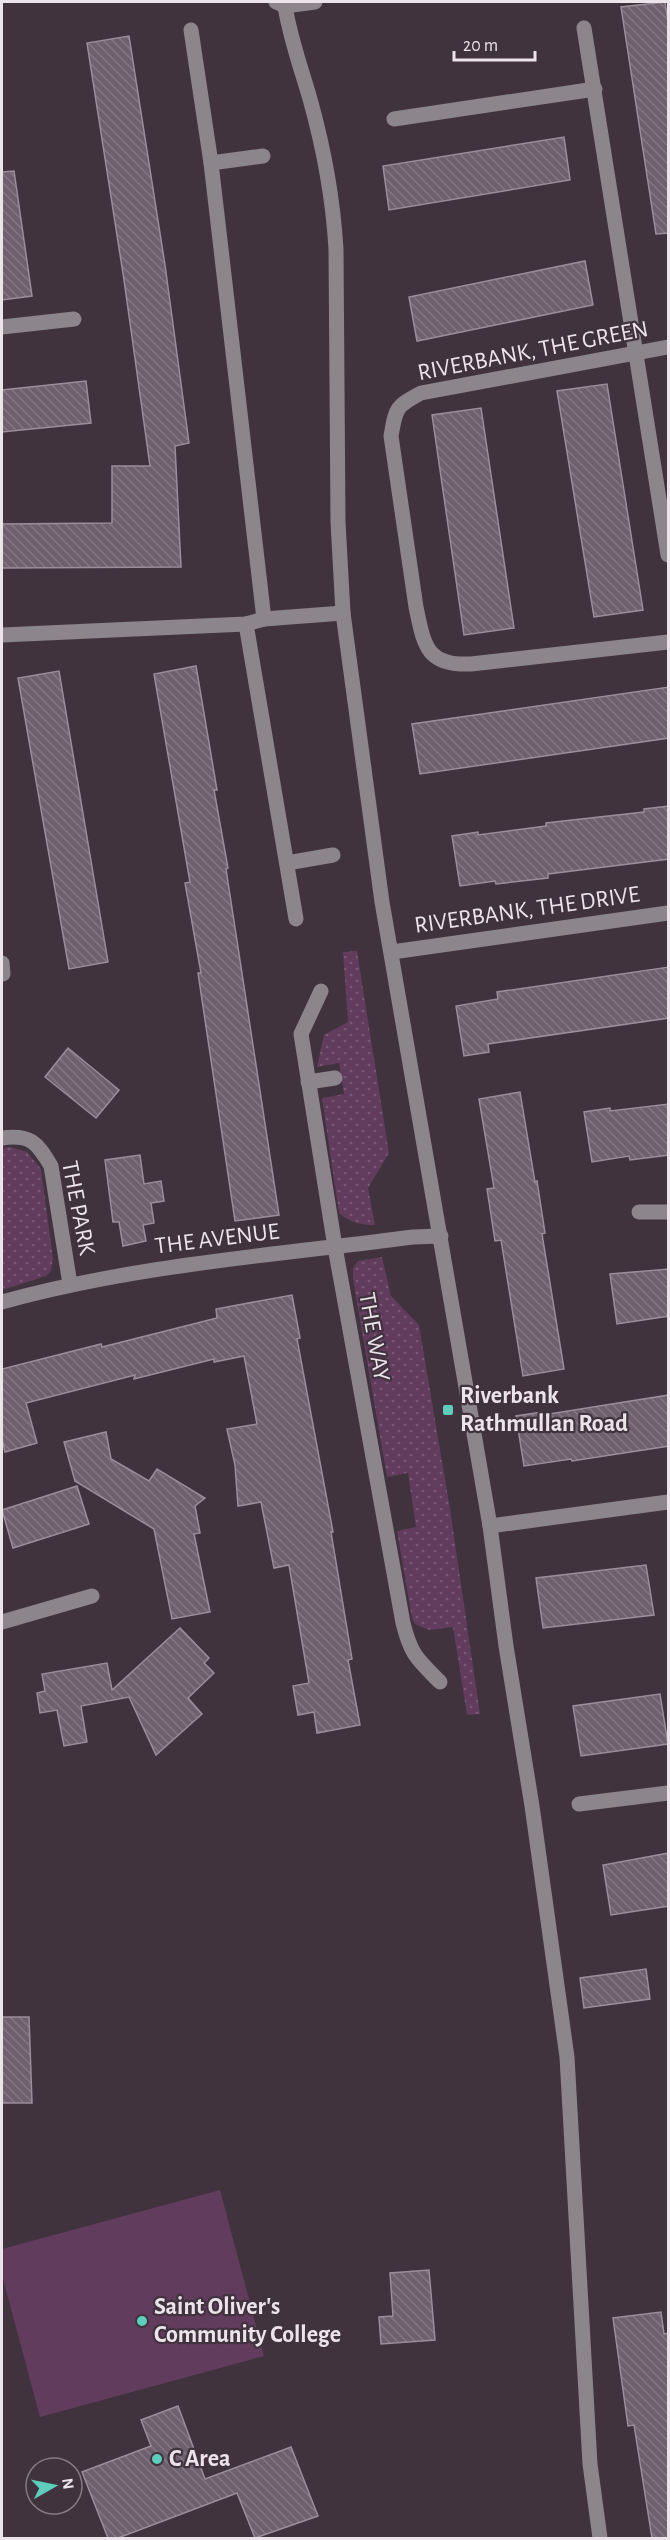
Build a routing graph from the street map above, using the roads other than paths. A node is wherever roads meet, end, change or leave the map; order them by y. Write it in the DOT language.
graph roads {
  1 [pos="315,2"];
  2 [pos="280,4"];
  3 [pos="584,28"];
  4 [pos="191,30"];
  5 [pos="595,90"];
  6 [pos="394,119"];
  7 [pos="263,156"];
  8 [pos="212,163"];
  9 [pos="74,319"];
  10 [pos="2,327"];
  11 [pos="669,347"];
  12 [pos="637,351"];
  13 [pos="669,555"];
  14 [pos="344,613"];
  15 [pos="264,619"];
  16 [pos="246,624"];
  17 [pos="2,635"];
  18 [pos="669,642"];
  19 [pos="333,855"];
  20 [pos="286,863"];
  21 [pos="669,913"];
  22 [pos="296,920"];
  23 [pos="392,952"];
  24 [pos="321,991"];
  25 [pos="335,1078"];
  26 [pos="308,1082"];
  27 [pos="2,1138"];
  28 [pos="639,1212"];
  29 [pos="669,1212"];
  30 [pos="441,1236"];
  31 [pos="335,1247"];
  32 [pos="70,1284"];
  33 [pos="2,1302"];
  34 [pos="669,1502"];
  35 [pos="490,1526"];
  36 [pos="92,1596"];
  37 [pos="2,1622"];
  38 [pos="440,1682"];
  39 [pos="669,1793"];
  40 [pos="579,1804"];
  41 [pos="600,2538"];
  1 -- 2 [label="street"];
  2 -- 14 [label="street"];
  3 -- 5 [label="street"];
  4 -- 8 [label="street"];
  5 -- 6 [label="street"];
  5 -- 12 [label="street"];
  7 -- 8 [label="street"];
  8 -- 15 [label="street"];
  9 -- 10 [label="street"];
  11 -- 12 [label="street, RIVERBANK, THE GREEN"];
  12 -- 13 [label="street"];
  12 -- 18 [label="street, RIVERBANK, THE GREEN"];
  14 -- 15 [label="street"];
  14 -- 23 [label="street"];
  15 -- 16 [label="street"];
  16 -- 17 [label="street"];
  16 -- 20 [label="street"];
  19 -- 20 [label="street"];
  20 -- 22 [label="street"];
  21 -- 23 [label="street, RIVERBANK, THE DRIVE"];
  23 -- 30 [label="street"];
  24 -- 26 [label="street, THE WAY"];
  25 -- 26 [label="street"];
  26 -- 31 [label="street, THE WAY"];
  27 -- 32 [label="street, THE PARK"];
  28 -- 29 [label="street"];
  30 -- 31 [label="street, THE AVENUE"];
  30 -- 35 [label="street"];
  31 -- 32 [label="street, THE AVENUE"];
  31 -- 38 [label="street, THE WAY"];
  32 -- 33 [label="street, THE AVENUE"];
  34 -- 35 [label="street"];
  35 -- 41 [label="street"];
  36 -- 37 [label="street"];
  39 -- 40 [label="street"];
}
